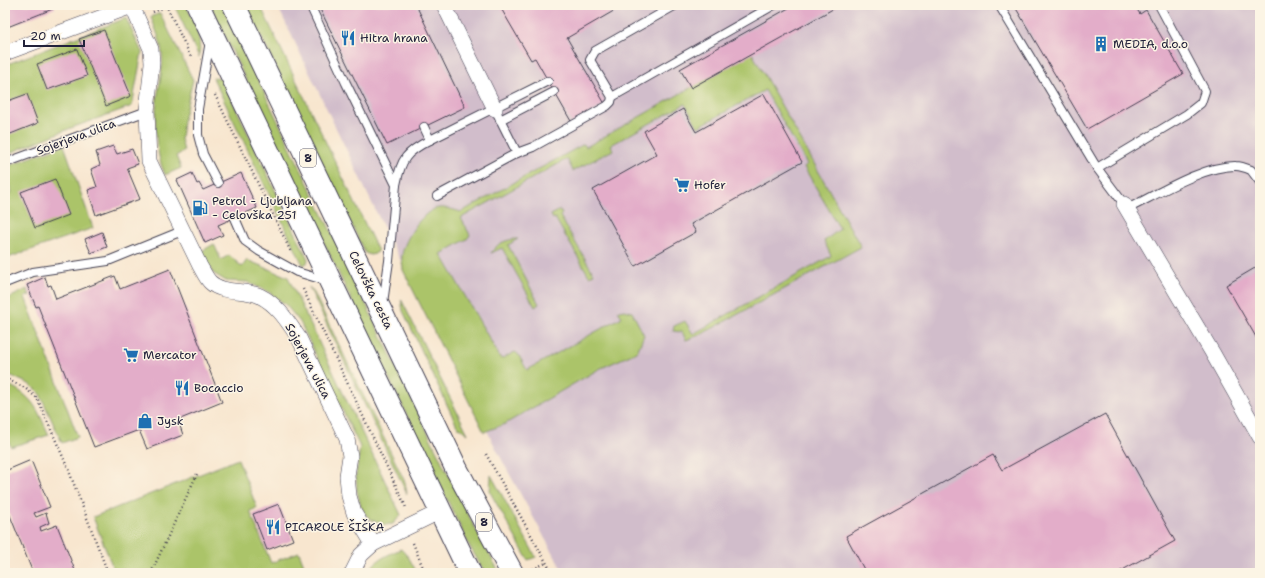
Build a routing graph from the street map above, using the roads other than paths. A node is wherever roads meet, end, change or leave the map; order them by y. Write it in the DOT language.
graph roads {
  1 [pos="198,5"];
  2 [pos="234,5"];
  3 [pos="310,5"];
  4 [pos="444,5"];
  5 [pos="676,5"];
  6 [pos="774,5"];
  7 [pos="999,5"];
  8 [pos="1159,5"];
  9 [pos="132,6"];
  10 [pos="211,32"];
  11 [pos="5,53"];
  12 [pos="590,60"];
  13 [pos="581,64"];
  14 [pos="595,70"];
  15 [pos="587,74"];
  16 [pos="548,81"];
  17 [pos="356,82"];
  18 [pos="346,83"];
  19 [pos="554,92"];
  20 [pos="612,97"];
  21 [pos="147,111"];
  22 [pos="498,114"];
  23 [pos="424,127"];
  24 [pos="430,140"];
  25 [pos="517,153"];
  26 [pos="5,163"];
  27 [pos="1097,168"];
  28 [pos="1260,182"];
  29 [pos="218,183"];
  30 [pos="396,185"];
  31 [pos="437,196"];
  32 [pos="1125,206"];
  33 [pos="235,218"];
  34 [pos="182,231"];
  35 [pos="5,283"];
  36 [pos="331,283"];
  37 [pos="381,312"];
  38 [pos="1259,432"];
  39 [pos="441,511"];
  40 [pos="373,544"];
  41 [pos="522,571"];
  42 [pos="352,573"];
  43 [pos="470,573"];
  1 -- 10 [label="main road"];
  2 -- 37 [label="main road, Celovška cesta / 8"];
  3 -- 18 [label="lane"];
  4 -- 22 [label="street"];
  5 -- 12 [label="lane"];
  6 -- 20 [label="lane"];
  7 -- 27 [label="lane"];
  8 -- 27 [label="lane"];
  9 -- 11 [label="street, Sojerjeva ulica"];
  9 -- 21 [label="street, Sojerjeva ulica"];
  10 -- 29 [label="lane"];
  10 -- 36 [label="main road"];
  12 -- 13 [label="lane"];
  12 -- 14 [label="lane"];
  14 -- 15 [label="lane"];
  14 -- 20 [label="lane"];
  16 -- 22 [label="lane"];
  17 -- 18 [label="lane"];
  18 -- 30 [label="lane"];
  19 -- 22 [label="lane"];
  20 -- 25 [label="lane"];
  21 -- 26 [label="lane, Sojerjeva ulica"];
  21 -- 34 [label="street, Sojerjeva ulica"];
  22 -- 24 [label="lane"];
  22 -- 25 [label="lane"];
  23 -- 24 [label="lane"];
  24 -- 30 [label="lane"];
  25 -- 31 [label="lane"];
  27 -- 32 [label="lane"];
  28 -- 32 [label="lane"];
  30 -- 37 [label="lane"];
  32 -- 38 [label="street"];
  33 -- 36 [label="lane"];
  34 -- 35 [label="lane"];
  34 -- 40 [label="street, Sojerjeva ulica"];
  36 -- 39 [label="main road"];
  37 -- 41 [label="main road, Celovška cesta / 8"];
  39 -- 40 [label="street"];
  39 -- 43 [label="main road"];
  40 -- 42 [label="street"];
}
